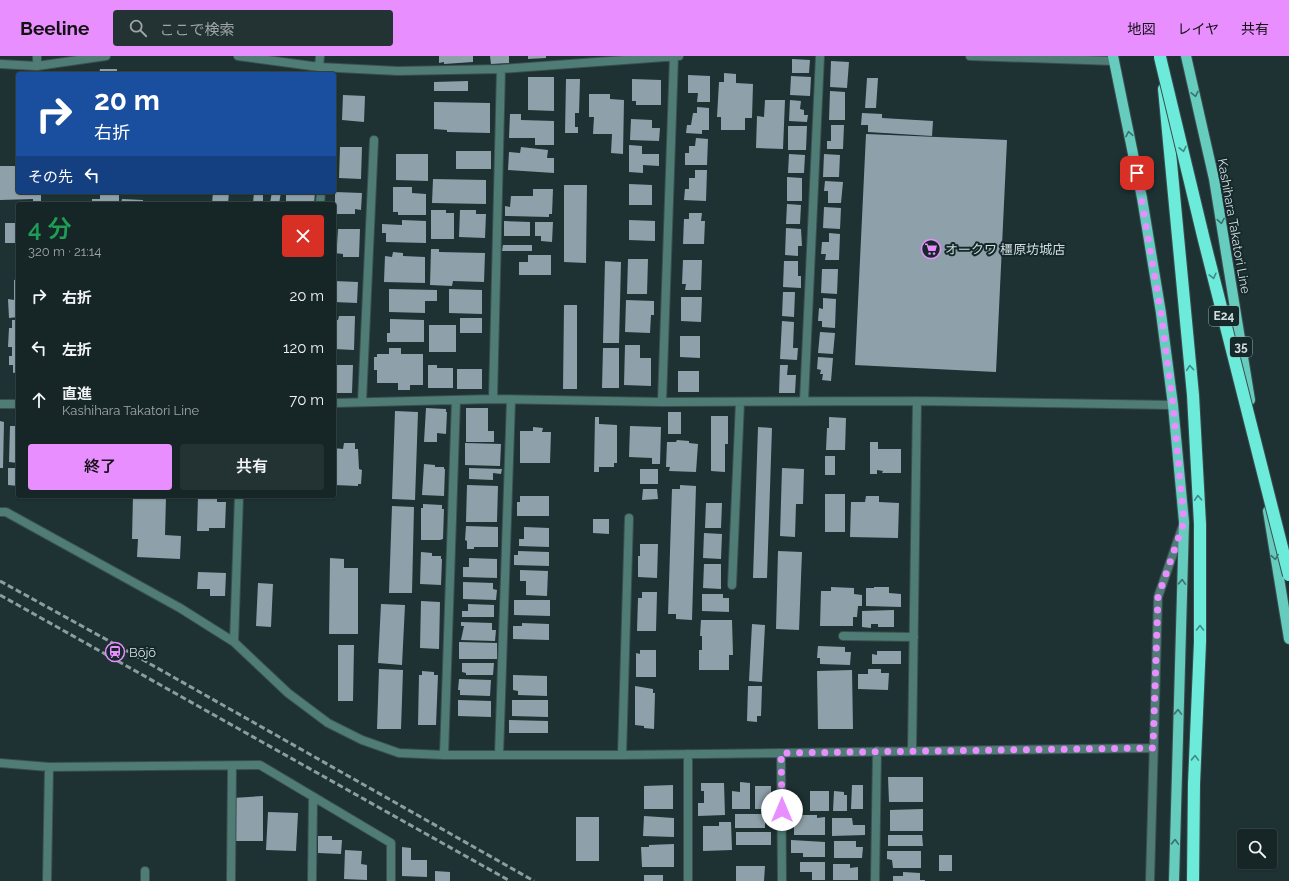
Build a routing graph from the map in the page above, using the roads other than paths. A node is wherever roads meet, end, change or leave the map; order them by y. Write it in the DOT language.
graph roads {
  1 [pos="37,56"];
  2 [pos="106,56"];
  3 [pos="238,56"];
  4 [pos="320,56"];
  5 [pos="674,56"];
  6 [pos="679,56"];
  7 [pos="820,56"];
  8 [pos="970,56"];
  9 [pos="1160,56"];
  10 [pos="1186,56"];
  11 [pos="599,59"];
  12 [pos="1114,59"];
  13 [pos="0,64"];
  14 [pos="37,66"];
  15 [pos="319,67"];
  16 [pos="501,69"];
  17 [pos="330,71"];
  18 [pos="374,140"];
  19 [pos="493,399"];
  20 [pos="456,400"];
  21 [pos="511,400"];
  22 [pos="804,401"];
  23 [pos="917,401"];
  24 [pos="362,402"];
  25 [pos="662,402"];
  26 [pos="740,402"];
  27 [pos="336,403"];
  28 [pos="0,404"];
  29 [pos="16,404"];
  30 [pos="1173,405"];
  31 [pos="239,498"];
  32 [pos="0,512"];
  33 [pos="629,518"];
  34 [pos="1184,522"];
  35 [pos="1289,575"];
  36 [pos="732,585"];
  37 [pos="1281,595"];
  38 [pos="1289,609"];
  39 [pos="843,636"];
  40 [pos="914,637"];
  41 [pos="1289,639"];
  42 [pos="234,642"];
  43 [pos="1153,748"];
  44 [pos="877,751"];
  45 [pos="912,751"];
  46 [pos="781,753"];
  47 [pos="688,754"];
  48 [pos="444,755"];
  49 [pos="499,755"];
  50 [pos="622,755"];
  51 [pos="0,763"];
  52 [pos="232,766"];
  53 [pos="49,767"];
  54 [pos="1194,784"];
  55 [pos="313,797"];
  56 [pos="145,871"];
  57 [pos="47,881"];
  58 [pos="145,881"];
  59 [pos="231,881"];
  60 [pos="312,881"];
  61 [pos="391,881"];
  62 [pos="688,881"];
  63 [pos="782,881"];
  64 [pos="875,881"];
  65 [pos="1150,881"];
  66 [pos="1174,881"];
  67 [pos="1194,881"];
  68 [pos="1201,881"];
  1 -- 14 [label="street"];
  2 -- 14 [label="street"];
  3 -- 15 [label="street"];
  4 -- 15 [label="street"];
  5 -- 6 [label="street"];
  5 -- 11 [label="street"];
  5 -- 25 [label="street"];
  7 -- 22 [label="street"];
  8 -- 12 [label="street"];
  9 -- 35 [label="highway, E24, one-way, bridge"];
  54 -- 9 [label="highway, E24, one-way, bridge"];
  10 -- 37 [label="main road, Kashihara Takatori Line / 35, one-way"];
  11 -- 16 [label="street"];
  30 -- 12 [label="main road, one-way"];
  13 -- 14 [label="street"];
  15 -- 17 [label="street"];
  16 -- 17 [label="street"];
  16 -- 19 [label="street"];
  18 -- 24 [label="street"];
  19 -- 20 [label="street"];
  19 -- 21 [label="street"];
  20 -- 24 [label="street"];
  20 -- 48 [label="street"];
  21 -- 25 [label="street"];
  21 -- 49 [label="street"];
  22 -- 23 [label="street"];
  22 -- 26 [label="street"];
  23 -- 30 [label="street"];
  23 -- 40 [label="street"];
  24 -- 27 [label="street"];
  25 -- 26 [label="street"];
  26 -- 36 [label="street"];
  28 -- 29 [label="street"];
  30 -- 34 [label="main road"];
  31 -- 42 [label="street"];
  32 -- 42 [label="street"];
  33 -- 50 [label="street"];
  34 -- 43 [label="street"];
  66 -- 34 [label="main road, one-way"];
  37 -- 38 [label="street"];
  37 -- 41 [label="main road, Kashihara Takatori Line / 35"];
  39 -- 40 [label="street"];
  40 -- 45 [label="street"];
  42 -- 48 [label="street"];
  43 -- 45 [label="street"];
  43 -- 65 [label="street"];
  44 -- 45 [label="street"];
  44 -- 46 [label="street"];
  44 -- 64 [label="street"];
  46 -- 47 [label="street"];
  46 -- 63 [label="street"];
  47 -- 50 [label="street"];
  47 -- 62 [label="street"];
  48 -- 49 [label="street"];
  49 -- 50 [label="street"];
  51 -- 53 [label="street"];
  52 -- 53 [label="street"];
  52 -- 55 [label="street"];
  52 -- 59 [label="street"];
  53 -- 57 [label="street"];
  54 -- 67 [label="highway, E24"];
  54 -- 68 [label="highway"];
  55 -- 60 [label="street"];
  55 -- 61 [label="street"];
  56 -- 58 [label="street"];
}
